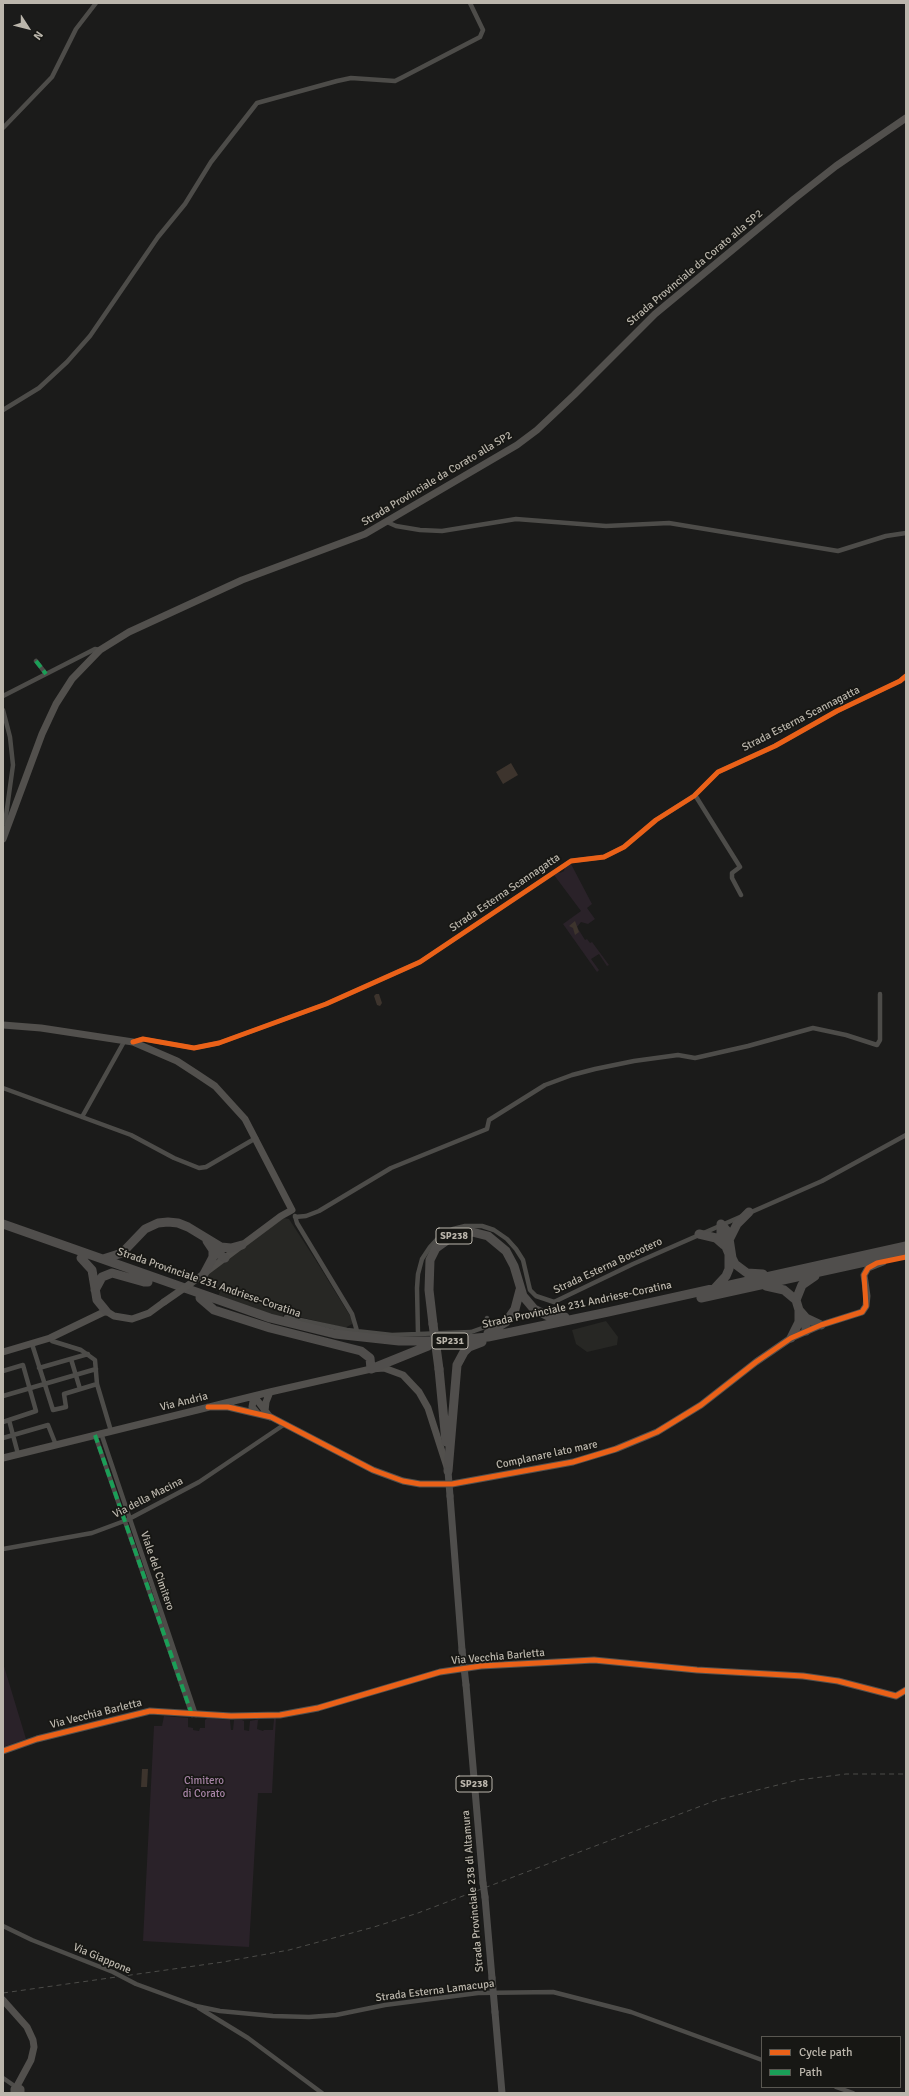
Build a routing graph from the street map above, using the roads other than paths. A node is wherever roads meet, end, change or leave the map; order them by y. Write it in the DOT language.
graph roads {
  1 [pos="96,3"];
  2 [pos="470,3"];
  3 [pos="906,118"];
  4 [pos="3,128"];
  5 [pos="3,410"];
  6 [pos="387,522"];
  7 [pos="906,533"];
  8 [pos="100,650"];
  9 [pos="36,661"];
  10 [pos="46,674"];
  11 [pos="906,676"];
  12 [pos="3,696"];
  13 [pos="3,710"];
  14 [pos="695,795"];
  15 [pos="8,826"];
  16 [pos="3,839"];
  17 [pos="740,895"];
  18 [pos="880,994"];
  19 [pos="3,1025"];
  20 [pos="129,1041"];
  21 [pos="3,1088"];
  22 [pos="82,1117"];
  23 [pos="906,1135"];
  24 [pos="256,1138"];
  25 [pos="748,1212"];
  26 [pos="294,1214"];
  27 [pos="3,1224"];
  28 [pos="721,1224"];
  29 [pos="3,1230"];
  30 [pos="699,1234"];
  31 [pos="730,1238"];
  32 [pos="242,1246"];
  33 [pos="906,1246"];
  34 [pos="128,1247"];
  35 [pos="726,1247"];
  36 [pos="217,1248"];
  37 [pos="906,1253"];
  38 [pos="906,1257"];
  39 [pos="81,1258"];
  40 [pos="225,1258"];
  41 [pos="103,1260"];
  42 [pos="844,1267"];
  43 [pos="786,1273"];
  44 [pos="204,1274"];
  45 [pos="147,1278"];
  46 [pos="95,1290"];
  47 [pos="520,1290"];
  48 [pos="716,1292"];
  49 [pos="200,1298"];
  50 [pos="796,1300"];
  51 [pos="627,1308"];
  52 [pos="106,1311"];
  53 [pos="286,1317"];
  54 [pos="487,1318"];
  55 [pos="802,1320"];
  56 [pos="821,1325"];
  57 [pos="806,1330"];
  58 [pos="357,1331"];
  59 [pos="418,1334"];
  60 [pos="50,1338"];
  61 [pos="497,1338"];
  62 [pos="791,1338"];
  63 [pos="448,1341"];
  64 [pos="32,1344"];
  65 [pos="428,1346"];
  66 [pos="3,1352"];
  67 [pos="88,1354"];
  68 [pos="71,1359"];
  69 [pos="39,1368"];
  70 [pos="96,1369"];
  71 [pos="371,1369"];
  72 [pos="3,1371"];
  73 [pos="75,1375"];
  74 [pos="44,1384"];
  75 [pos="97,1384"];
  76 [pos="30,1389"];
  77 [pos="80,1389"];
  78 [pos="270,1392"];
  79 [pos="3,1396"];
  80 [pos="254,1396"];
  81 [pos="208,1407"];
  82 [pos="265,1411"];
  83 [pos="258,1413"];
  84 [pos="271,1417"];
  85 [pos="9,1420"];
  86 [pos="3,1422"];
  87 [pos="285,1424"];
  88 [pos="111,1431"];
  89 [pos="98,1434"];
  90 [pos="13,1435"];
  91 [pos="3,1438"];
  92 [pos="56,1445"];
  93 [pos="18,1454"];
  94 [pos="3,1458"];
  95 [pos="448,1471"];
  96 [pos="127,1520"];
  97 [pos="3,1549"];
  98 [pos="906,1690"];
  99 [pos="194,1715"];
  100 [pos="3,1751"];
  101 [pos="3,1926"];
  102 [pos="3,2000"];
  103 [pos="196,2006"];
  104 [pos="761,2060"];
  105 [pos="5,2080"];
  106 [pos="839,2088"];
  107 [pos="18,2090"];
  108 [pos="322,2093"];
  109 [pos="502,2093"];
  110 [pos="853,2093"];
  1 -- 4 [label="street"];
  2 -- 5 [label="street"];
  3 -- 6 [label="street, Strada Provinciale da Corato alla SP2"];
  6 -- 7 [label="street"];
  6 -- 8 [label="street, Strada Provinciale da Corato alla SP2"];
  8 -- 10 [label="street"];
  8 -- 15 [label="street, Strada Provinciale da Corato alla SP2"];
  9 -- 10 [label="street"];
  10 -- 12 [label="street"];
  11 -- 14 [label="street, Strada Esterna Scannagatta"];
  13 -- 15 [label="street"];
  14 -- 17 [label="street"];
  14 -- 20 [label="street, Strada Esterna Scannagatta"];
  15 -- 16 [label="street, Strada Provinciale da Corato alla SP2"];
  18 -- 26 [label="street"];
  19 -- 20 [label="street, Strada Esterna Scannagatta"];
  20 -- 22 [label="street"];
  20 -- 24 [label="street"];
  21 -- 22 [label="street"];
  22 -- 24 [label="street"];
  23 -- 25 [label="street, Strada Esterna Boccotero"];
  24 -- 26 [label="street"];
  25 -- 28 [label="street, Strada Esterna Boccotero"];
  25 -- 31 [label="highway"];
  26 -- 32 [label="street"];
  26 -- 58 [label="street"];
  27 -- 41 [label="highway, Strada Provinciale 231 Andriese-Coratina / SP231"];
  28 -- 30 [label="street, Strada Esterna Boccotero"];
  28 -- 31 [label="highway"];
  28 -- 35 [label="highway"];
  29 -- 39 [label="highway, Strada Provinciale 231 Andriese-Coratina / SP231"];
  30 -- 35 [label="highway"];
  30 -- 59 [label="street, Strada Esterna Boccotero"];
  31 -- 43 [label="highway"];
  32 -- 36 [label="highway"];
  32 -- 40 [label="street"];
  33 -- 43 [label="highway, Strada Provinciale 231 Andriese-Coratina / SP231"];
  34 -- 36 [label="highway"];
  34 -- 41 [label="highway"];
  34 -- 45 [label="highway"];
  35 -- 48 [label="highway"];
  36 -- 40 [label="highway"];
  36 -- 44 [label="highway"];
  37 -- 42 [label="highway, Strada Provinciale 231 Andriese-Coratina / SP231"];
  38 -- 56 [label="street, Complanare lato mare"];
  39 -- 45 [label="highway, Strada Provinciale 231 Andriese-Coratina / SP231"];
  39 -- 46 [label="highway"];
  40 -- 44 [label="street"];
  41 -- 45 [label="highway, Strada Provinciale 231 Andriese-Coratina / SP231"];
  42 -- 48 [label="highway, Strada Provinciale 231 Andriese-Coratina / SP231"];
  42 -- 50 [label="highway"];
  43 -- 48 [label="highway, Strada Provinciale 231 Andriese-Coratina / SP231"];
  44 -- 52 [label="street, bridge"];
  45 -- 46 [label="highway"];
  45 -- 49 [label="highway, Strada Provinciale 231 Andriese-Coratina / SP231"];
  45 -- 63 [label="highway, Strada Provinciale 231 Andriese-Coratina / SP231"];
  46 -- 52 [label="highway"];
  47 -- 51 [label="highway"];
  47 -- 63 [label="highway"];
  47 -- 95 [label="highway, SP238, bridge"];
  48 -- 50 [label="highway"];
  48 -- 51 [label="highway, Strada Provinciale 231 Andriese-Coratina / SP231"];
  48 -- 61 [label="highway, Strada Provinciale 231 Andriese-Coratina / SP231"];
  49 -- 65 [label="highway, Strada Provinciale 231 Andriese-Coratina / SP231"];
  49 -- 71 [label="highway"];
  50 -- 55 [label="highway"];
  51 -- 63 [label="highway, Strada Provinciale 231 Andriese-Coratina / SP231"];
  52 -- 60 [label="street"];
  53 -- 58 [label="street"];
  54 -- 59 [label="street"];
  55 -- 56 [label="highway"];
  55 -- 57 [label="highway"];
  55 -- 62 [label="highway"];
  56 -- 57 [label="street, Complanare lato mare"];
  57 -- 62 [label="street, Complanare lato mare"];
  58 -- 59 [label="street"];
  60 -- 64 [label="street"];
  60 -- 67 [label="street"];
  61 -- 65 [label="highway, Strada Provinciale 231 Andriese-Coratina / SP231"];
  61 -- 95 [label="highway"];
  62 -- 87 [label="street, Complanare lato mare"];
  64 -- 66 [label="street"];
  64 -- 69 [label="street"];
  65 -- 71 [label="highway"];
  67 -- 68 [label="street"];
  67 -- 70 [label="street"];
  68 -- 69 [label="street"];
  68 -- 73 [label="street"];
  69 -- 74 [label="street"];
  70 -- 73 [label="street"];
  70 -- 75 [label="street"];
  71 -- 78 [label="street, Via Andria"];
  71 -- 95 [label="street, Via Andria"];
  72 -- 76 [label="street"];
  73 -- 74 [label="street"];
  73 -- 77 [label="street"];
  74 -- 76 [label="street"];
  74 -- 77 [label="street"];
  75 -- 77 [label="street"];
  75 -- 88 [label="street"];
  76 -- 79 [label="street"];
  76 -- 85 [label="street"];
  78 -- 80 [label="street, Via Andria"];
  78 -- 82 [label="street"];
  80 -- 81 [label="street, Via Andria"];
  80 -- 82 [label="street"];
  80 -- 83 [label="street"];
  81 -- 83 [label="street"];
  81 -- 88 [label="street, Via Andria"];
  82 -- 84 [label="street"];
  83 -- 84 [label="street"];
  84 -- 87 [label="street, Complanare lato mare"];
  85 -- 86 [label="street"];
  85 -- 90 [label="street"];
  87 -- 96 [label="street, Via della Macina"];
  88 -- 89 [label="street, Via Andria"];
  89 -- 92 [label="street, Via Andria"];
  89 -- 96 [label="street"];
  90 -- 91 [label="street"];
  90 -- 92 [label="street"];
  90 -- 93 [label="street"];
  92 -- 93 [label="street, Via Andria"];
  93 -- 94 [label="street, Via Andria"];
  95 -- 109 [label="main road, Strada Provinciale 238 di Altamura / SP238, bridge"];
  96 -- 97 [label="street, Via della Macina"];
  96 -- 99 [label="street"];
  98 -- 99 [label="street, Via Vecchia Barletta"];
  99 -- 100 [label="street, Via Vecchia Barletta"];
  101 -- 103 [label="street, Via Giappone"];
  102 -- 107 [label="street"];
  103 -- 104 [label="street, Strada Esterna Lamacupa"];
  103 -- 108 [label="street"];
  105 -- 107 [label="street"];
  106 -- 110 [label="street"];
}
